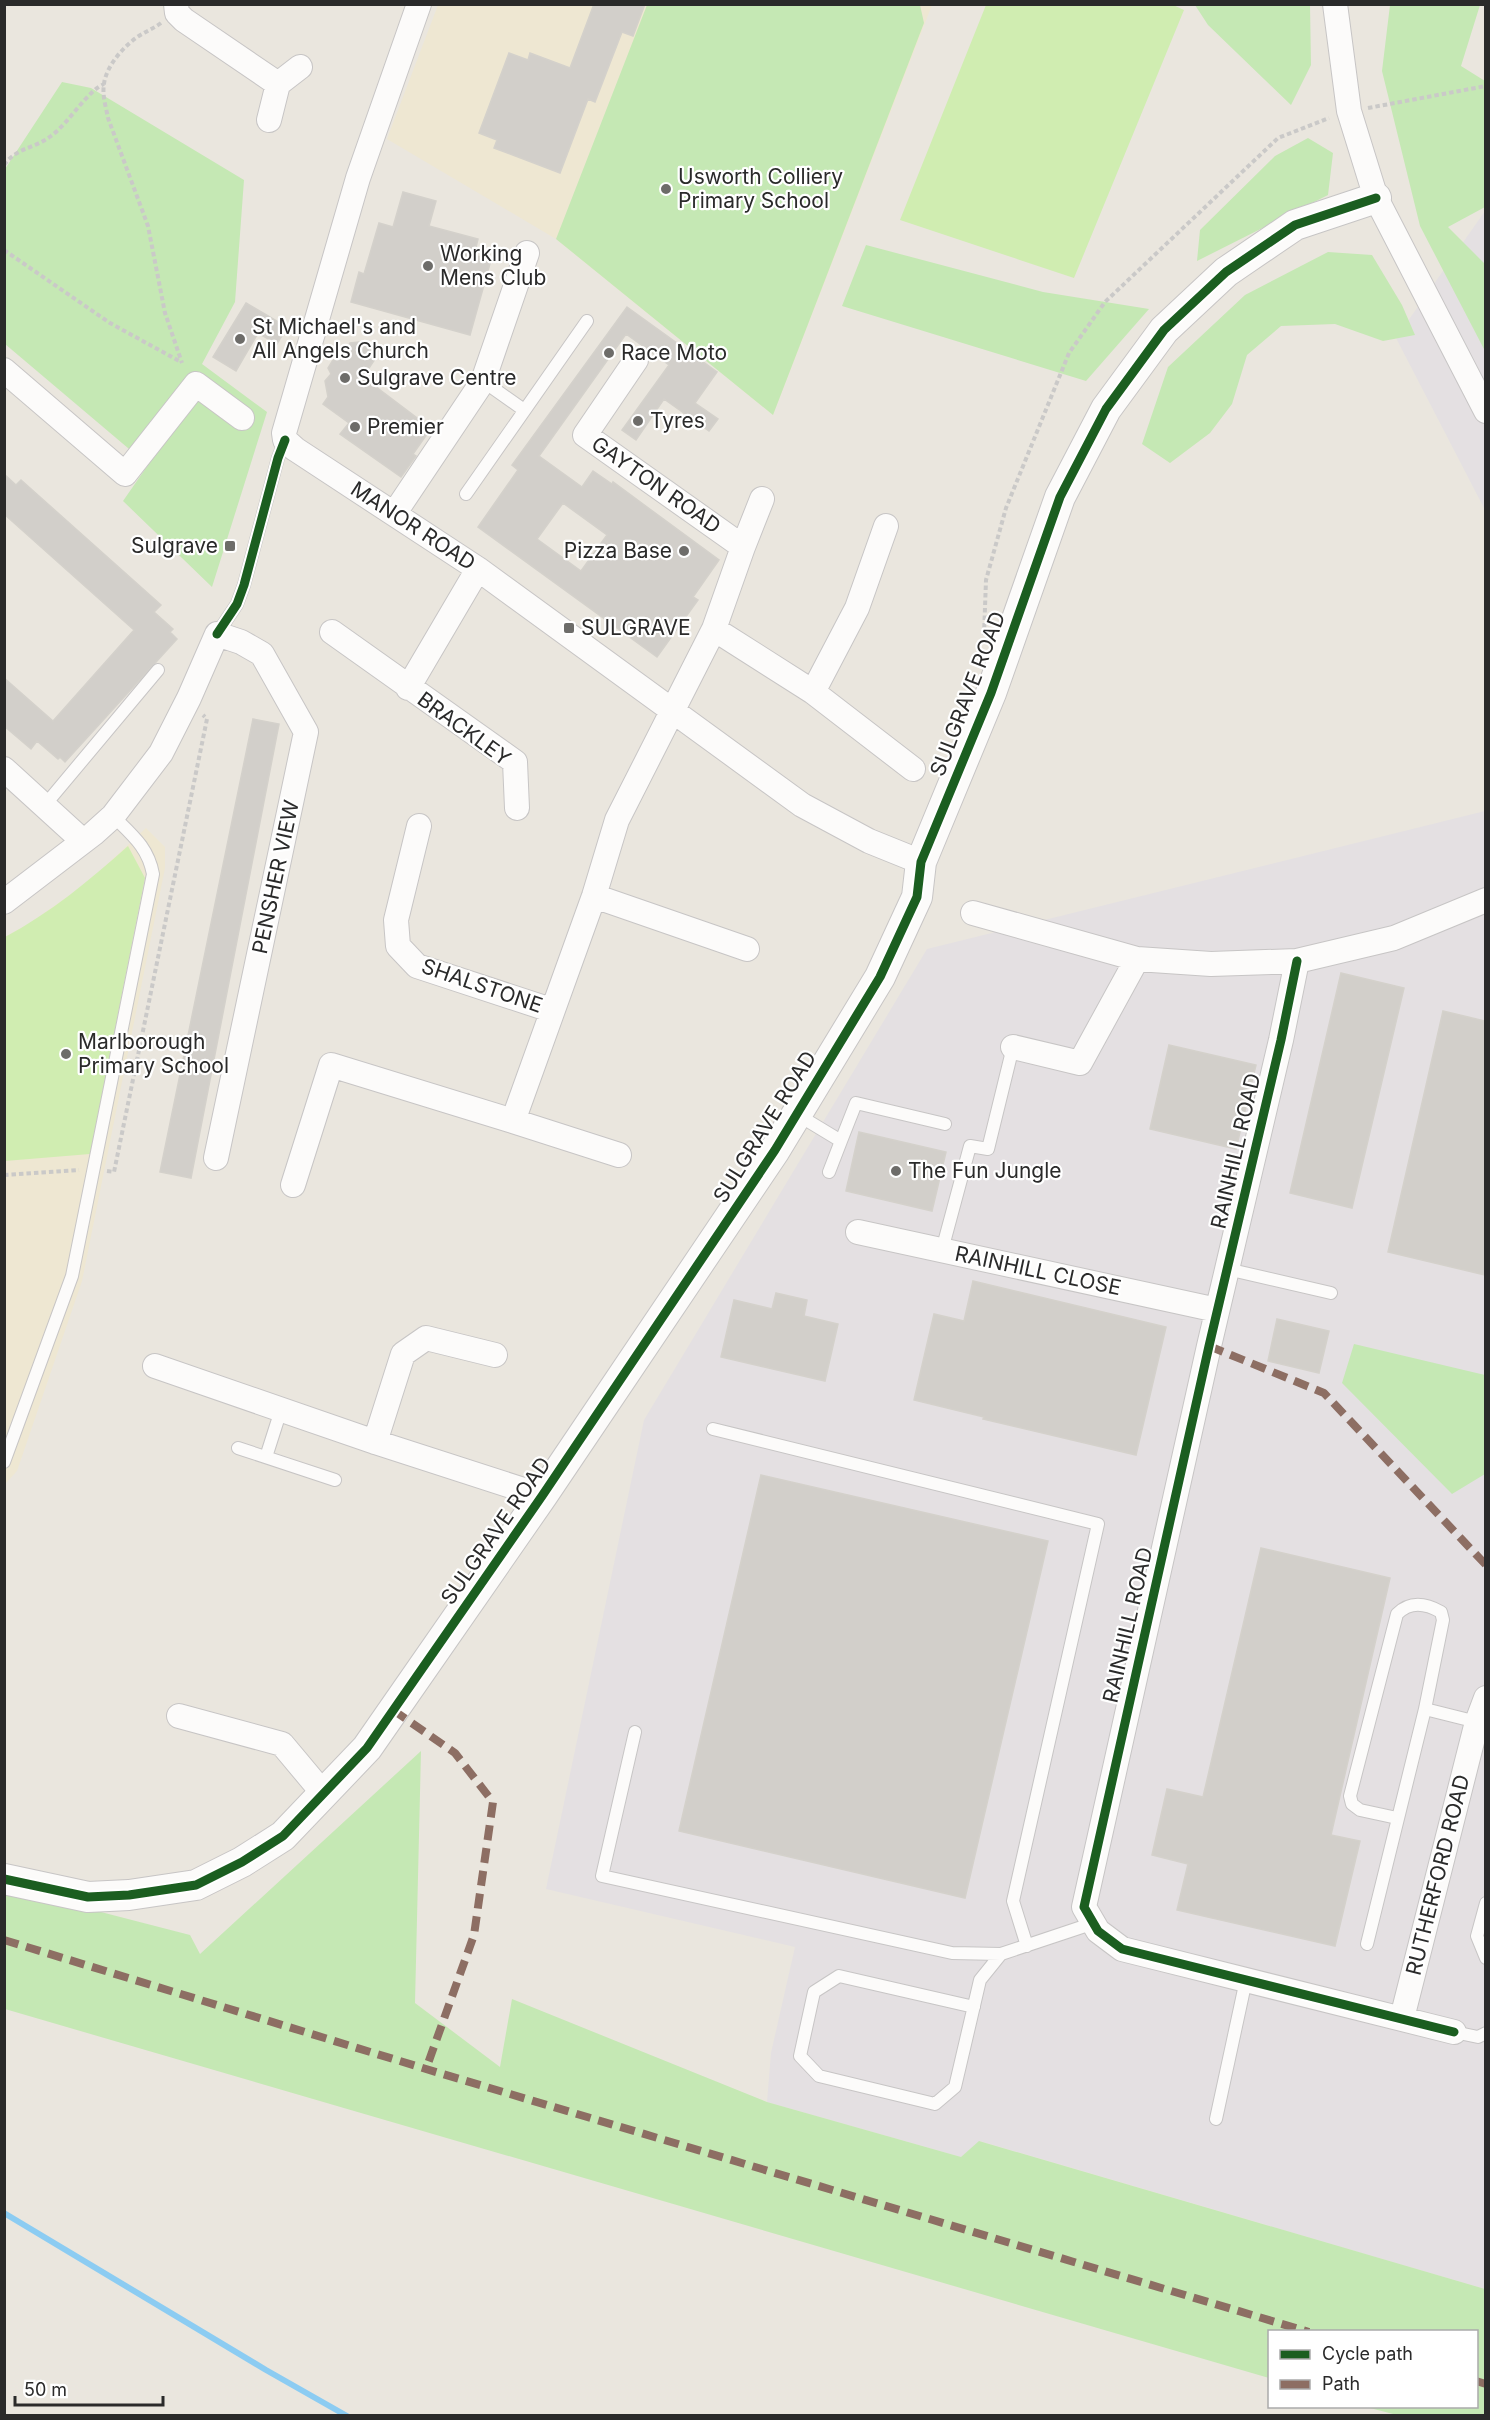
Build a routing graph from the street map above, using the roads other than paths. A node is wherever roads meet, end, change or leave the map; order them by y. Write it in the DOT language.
graph roads {
  1 [pos="419,4"];
  2 [pos="1335,4"];
  3 [pos="176,9"];
  4 [pos="300,67"];
  5 [pos="278,84"];
  6 [pos="269,120"];
  7 [pos="1376,198"];
  8 [pos="527,254"];
  9 [pos="587,321"];
  10 [pos="636,360"];
  11 [pos="4,370"];
  12 [pos="483,381"];
  13 [pos="524,410"];
  14 [pos="1485,411"];
  15 [pos="242,418"];
  16 [pos="285,440"];
  17 [pos="466,494"];
  18 [pos="762,499"];
  19 [pos="394,514"];
  20 [pos="886,526"];
  21 [pos="743,547"];
  22 [pos="478,569"];
  23 [pos="714,629"];
  24 [pos="332,632"];
  25 [pos="216,634"];
  26 [pos="158,670"];
  27 [pos="408,688"];
  28 [pos="813,692"];
  29 [pos="672,710"];
  30 [pos="4,769"];
  31 [pos="913,769"];
  32 [pos="45,806"];
  33 [pos="517,808"];
  34 [pos="113,816"];
  35 [pos="419,826"];
  36 [pos="83,841"];
  37 [pos="921,862"];
  38 [pos="594,896"];
  39 [pos="1485,900"];
  40 [pos="4,902"];
  41 [pos="973,913"];
  42 [pos="747,949"];
  43 [pos="1137,959"];
  44 [pos="1297,961"];
  45 [pos="551,1010"];
  46 [pos="1013,1047"];
  47 [pos="797,1114"];
  48 [pos="513,1121"];
  49 [pos="945,1124"];
  50 [pos="840,1141"];
  51 [pos="619,1155"];
  52 [pos="216,1158"];
  53 [pos="829,1172"];
  54 [pos="293,1185"];
  55 [pos="858,1232"];
  56 [pos="942,1250"];
  57 [pos="1227,1269"];
  58 [pos="1331,1293"];
  59 [pos="1217,1310"];
  60 [pos="495,1355"];
  61 [pos="155,1366"];
  62 [pos="281,1410"];
  63 [pos="713,1429"];
  64 [pos="375,1442"];
  65 [pos="238,1448"];
  66 [pos="266,1457"];
  67 [pos="4,1462"];
  68 [pos="335,1480"];
  69 [pos="542,1496"];
  70 [pos="1485,1698"];
  71 [pos="1425,1709"];
  72 [pos="179,1716"];
  73 [pos="1477,1722"];
  74 [pos="635,1732"];
  75 [pos="323,1793"];
  76 [pos="1397,1818"];
  77 [pos="4,1879"];
  78 [pos="1485,1903"];
  79 [pos="1094,1923"];
  80 [pos="1367,1944"];
  81 [pos="1027,1946"];
  82 [pos="1001,1954"];
  83 [pos="1485,1958"];
  84 [pos="1246,1980"];
  85 [pos="974,2007"];
  86 [pos="1402,2018"];
  87 [pos="1455,2032"];
  88 [pos="1485,2033"];
  89 [pos="1216,2119"];
  1 -- 16 [label="street"];
  2 -- 7 [label="street"];
  3 -- 5 [label="street"];
  4 -- 5 [label="street"];
  5 -- 6 [label="street"];
  7 -- 14 [label="street"];
  7 -- 37 [label="street, SULGRAVE ROAD"];
  8 -- 12 [label="street"];
  9 -- 13 [label="lane"];
  10 -- 21 [label="street, GAYTON ROAD"];
  11 -- 15 [label="street"];
  12 -- 13 [label="lane"];
  12 -- 19 [label="street"];
  13 -- 17 [label="lane"];
  16 -- 19 [label="street, MANOR ROAD"];
  16 -- 25 [label="lane"];
  18 -- 21 [label="street, GAYTON ROAD"];
  19 -- 22 [label="street, MANOR ROAD"];
  20 -- 28 [label="street"];
  21 -- 23 [label="street, GAYTON ROAD"];
  22 -- 27 [label="street, BRACKLEY"];
  22 -- 29 [label="street, MANOR ROAD"];
  23 -- 28 [label="street"];
  23 -- 29 [label="street, GAYTON ROAD"];
  24 -- 27 [label="street, BRACKLEY"];
  25 -- 34 [label="street"];
  25 -- 52 [label="street, PENSHER VIEW"];
  26 -- 32 [label="lane"];
  27 -- 33 [label="street, BRACKLEY"];
  28 -- 31 [label="street"];
  29 -- 37 [label="street, MANOR ROAD"];
  29 -- 38 [label="street, GAYTON ROAD"];
  30 -- 32 [label="street"];
  32 -- 36 [label="street"];
  34 -- 36 [label="street"];
  34 -- 67 [label="lane"];
  35 -- 45 [label="street, SHALSTONE"];
  36 -- 40 [label="street"];
  37 -- 47 [label="street, SULGRAVE ROAD"];
  38 -- 42 [label="street"];
  38 -- 45 [label="street, GAYTON ROAD"];
  39 -- 44 [label="street"];
  41 -- 43 [label="street"];
  43 -- 44 [label="street"];
  43 -- 46 [label="street"];
  44 -- 57 [label="street, RAINHILL ROAD"];
  45 -- 48 [label="street, GAYTON ROAD"];
  46 -- 56 [label="lane"];
  47 -- 50 [label="lane"];
  47 -- 69 [label="street, SULGRAVE ROAD"];
  48 -- 51 [label="street"];
  48 -- 54 [label="street"];
  49 -- 50 [label="lane"];
  50 -- 53 [label="lane"];
  55 -- 56 [label="street, RAINHILL CLOSE"];
  56 -- 59 [label="street, RAINHILL CLOSE"];
  57 -- 58 [label="lane"];
  57 -- 59 [label="street, RAINHILL ROAD"];
  59 -- 79 [label="street, RAINHILL ROAD"];
  60 -- 64 [label="street"];
  61 -- 62 [label="street, SULGRAVE ROAD"];
  62 -- 64 [label="street, SULGRAVE ROAD"];
  62 -- 66 [label="lane"];
  63 -- 81 [label="lane"];
  64 -- 69 [label="street, SULGRAVE ROAD"];
  65 -- 66 [label="lane"];
  66 -- 68 [label="lane"];
  69 -- 75 [label="street, SULGRAVE ROAD"];
  70 -- 73 [label="street, RUTHERFORD ROAD"];
  71 -- 73 [label="lane"];
  71 -- 76 [label="lane"];
  71 -- 76 [label="lane"];
  72 -- 75 [label="street"];
  73 -- 86 [label="street, RUTHERFORD ROAD"];
  74 -- 82 [label="lane"];
  75 -- 77 [label="street, SULGRAVE ROAD"];
  76 -- 80 [label="lane"];
  78 -- 83 [label="lane"];
  79 -- 81 [label="lane"];
  79 -- 84 [label="street, RAINHILL ROAD"];
  81 -- 82 [label="lane"];
  82 -- 85 [label="lane"];
  84 -- 86 [label="street, RAINHILL ROAD"];
  84 -- 89 [label="lane"];
  85 -- 85 [label="lane"];
  86 -- 87 [label="street, RAINHILL ROAD"];
  87 -- 88 [label="lane"];
}
